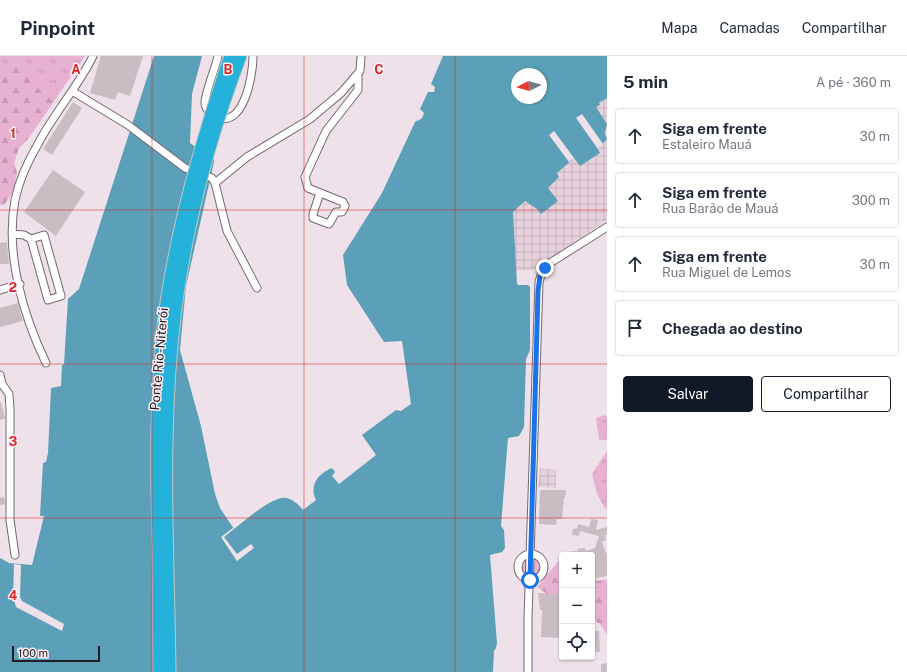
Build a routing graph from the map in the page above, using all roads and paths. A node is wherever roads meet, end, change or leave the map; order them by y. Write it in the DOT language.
graph roads {
  1 [pos="93,56"];
  2 [pos="218,56"];
  3 [pos="230,56"];
  4 [pos="241,56"];
  5 [pos="253,56"];
  6 [pos="361,56"];
  7 [pos="358,75"];
  8 [pos="72,91"];
  9 [pos="214,180"];
  10 [pos="320,193"];
  11 [pos="607,227"];
  12 [pos="13,234"];
  13 [pos="31,239"];
  14 [pos="20,284"];
  15 [pos="257,288"];
  16 [pos="0,290"];
  17 [pos="46,363"];
  18 [pos="0,375"];
  19 [pos="15,554"];
  20 [pos="531,554"];
  21 [pos="530,580"];
  22 [pos="159,672"];
  23 [pos="170,672"];
  24 [pos="528,672"];
  1 -- 8 [label="street"];
  2 -- 5 [label="street"];
  3 -- 22 [label="highway, Ponte Rio-Niterói, bridge"];
  4 -- 23 [label="highway, Ponte Rio-Niterói, bridge"];
  6 -- 7 [label="street"];
  7 -- 9 [label="street"];
  7 -- 10 [label="street"];
  8 -- 9 [label="street, bridge"];
  8 -- 12 [label="street"];
  9 -- 15 [label="street"];
  10 -- 10 [label="street"];
  11 -- 20 [label="street"];
  12 -- 13 [label="street"];
  12 -- 14 [label="street"];
  13 -- 13 [label="street"];
  14 -- 16 [label="street"];
  14 -- 17 [label="street"];
  18 -- 19 [label="street"];
  20 -- 21 [label="street"];
  20 -- 21 [label="street"];
  20 -- 21 [label="street"];
  21 -- 24 [label="street"];
}
